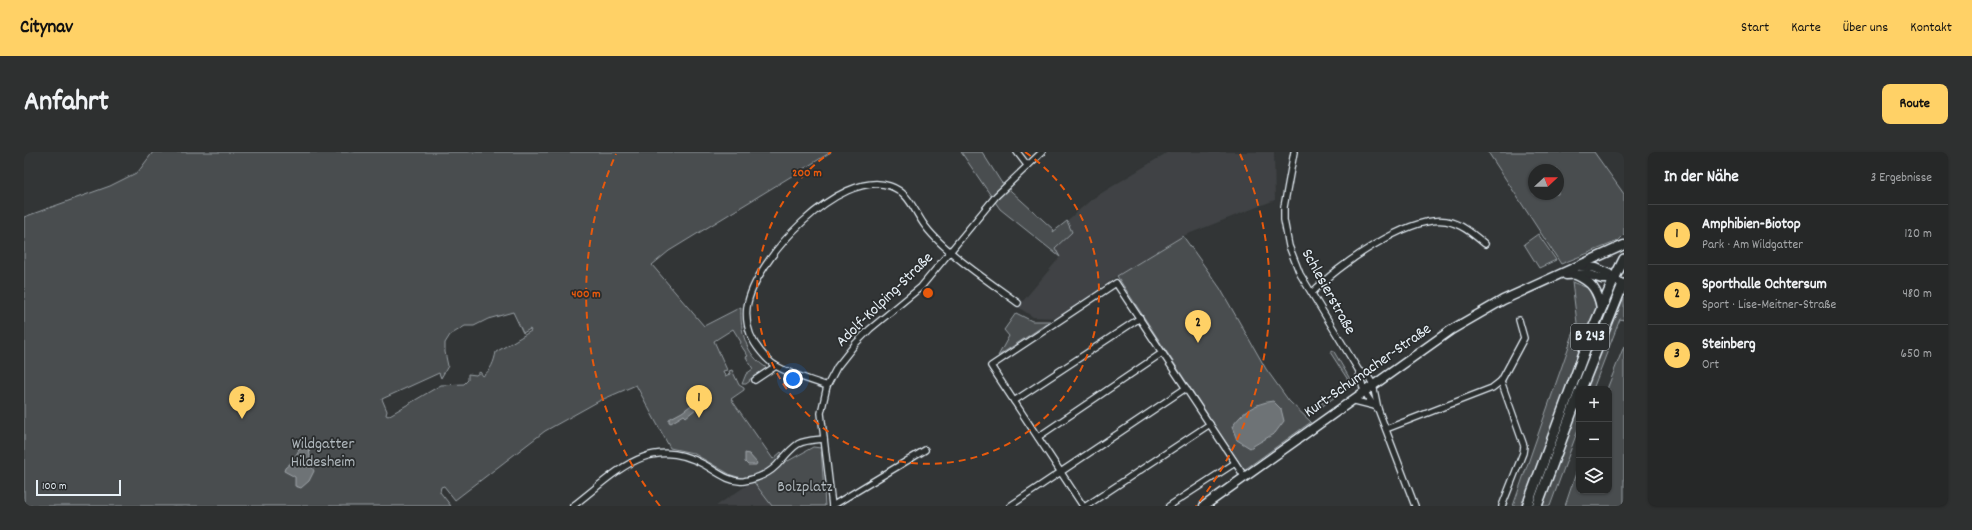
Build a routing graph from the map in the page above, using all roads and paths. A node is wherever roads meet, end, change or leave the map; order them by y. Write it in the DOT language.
graph roads {
  1 [pos="1017,152"];
  2 [pos="1042,152"];
  3 [pos="1294,152"];
  4 [pos="1027,165"];
  5 [pos="1485,244"];
  6 [pos="1624,245"];
  7 [pos="951,252"];
  8 [pos="1624,259"];
  9 [pos="1580,266"];
  10 [pos="1573,274"];
  11 [pos="1558,276"];
  12 [pos="1614,279"];
  13 [pos="1624,284"];
  14 [pos="1312,293"];
  15 [pos="1018,303"];
  16 [pos="1601,308"];
  17 [pos="1140,318"];
  18 [pos="1519,320"];
  19 [pos="1162,353"];
  20 [pos="776,366"];
  21 [pos="1359,370"];
  22 [pos="755,380"];
  23 [pos="1501,381"];
  24 [pos="1373,384"];
  25 [pos="827,386"];
  26 [pos="1581,386"];
  27 [pos="1186,388"];
  28 [pos="1365,390"];
  29 [pos="1351,400"];
  30 [pos="1014,401"];
  31 [pos="1576,401"];
  32 [pos="1376,407"];
  33 [pos="1210,424"];
  34 [pos="1386,429"];
  35 [pos="1038,437"];
  36 [pos="824,439"];
  37 [pos="925,450"];
  38 [pos="1235,463"];
  39 [pos="1061,472"];
  40 [pos="1244,476"];
  41 [pos="572,506"];
  42 [pos="832,506"];
  43 [pos="1010,506"];
  44 [pos="1083,506"];
  45 [pos="1086,506"];
  46 [pos="1169,506"];
  47 [pos="1204,506"];
  48 [pos="1415,506"];
  49 [pos="1502,506"];
  50 [pos="1527,506"];
  51 [pos="1537,506"];
  1 -- 4 [label="street"];
  2 -- 4 [label="street"];
  3 -- 14 [label="street, Schlesierstraße"];
  4 -- 7 [label="street"];
  5 -- 14 [label="street"];
  6 -- 9 [label="main road, Kurt-Schumacher-Straße"];
  7 -- 15 [label="street"];
  7 -- 20 [label="street"];
  7 -- 25 [label="street, Adolf-Kolping-Straße"];
  8 -- 12 [label="main road, B 243"];
  9 -- 11 [label="main road, Kurt-Schumacher-Straße"];
  9 -- 12 [label="main road"];
  10 -- 11 [label="main road, Kurt-Schumacher-Straße"];
  10 -- 12 [label="main road, Kurt-Schumacher-Straße"];
  10 -- 16 [label="main road"];
  11 -- 24 [label="main road, Kurt-Schumacher-Straße"];
  12 -- 13 [label="main road"];
  12 -- 16 [label="main road, B 243"];
  13 -- 26 [label="main road, B 243"];
  14 -- 21 [label="street, Schlesierstraße"];
  16 -- 50 [label="main road, B 243"];
  17 -- 19 [label="street"];
  17 -- 30 [label="street"];
  17 -- 30 [label="street"];
  18 -- 23 [label="street"];
  19 -- 27 [label="street"];
  19 -- 35 [label="street"];
  20 -- 22 [label="street"];
  20 -- 25 [label="street"];
  21 -- 24 [label="street, Schlesierstraße"];
  21 -- 28 [label="street, Schlesierstraße"];
  23 -- 34 [label="street"];
  23 -- 49 [label="street"];
  24 -- 28 [label="main road, Kurt-Schumacher-Straße"];
  24 -- 32 [label="street"];
  25 -- 36 [label="street, Adolf-Kolping-Straße"];
  27 -- 33 [label="street"];
  27 -- 39 [label="street"];
  28 -- 29 [label="main road, Kurt-Schumacher-Straße"];
  28 -- 32 [label="street, Schlesierstraße"];
  29 -- 32 [label="street"];
  29 -- 40 [label="main road, Kurt-Schumacher-Straße"];
  30 -- 35 [label="street"];
  31 -- 51 [label="main road"];
  32 -- 34 [label="street"];
  33 -- 38 [label="street"];
  33 -- 45 [label="street"];
  34 -- 48 [label="street"];
  35 -- 39 [label="street"];
  36 -- 41 [label="street"];
  36 -- 42 [label="street, Adolf-Kolping-Straße"];
  37 -- 42 [label="street"];
  38 -- 40 [label="street"];
  38 -- 46 [label="street"];
  39 -- 43 [label="street"];
  39 -- 44 [label="street"];
  40 -- 47 [label="main road, Kurt-Schumacher-Straße"];
}
